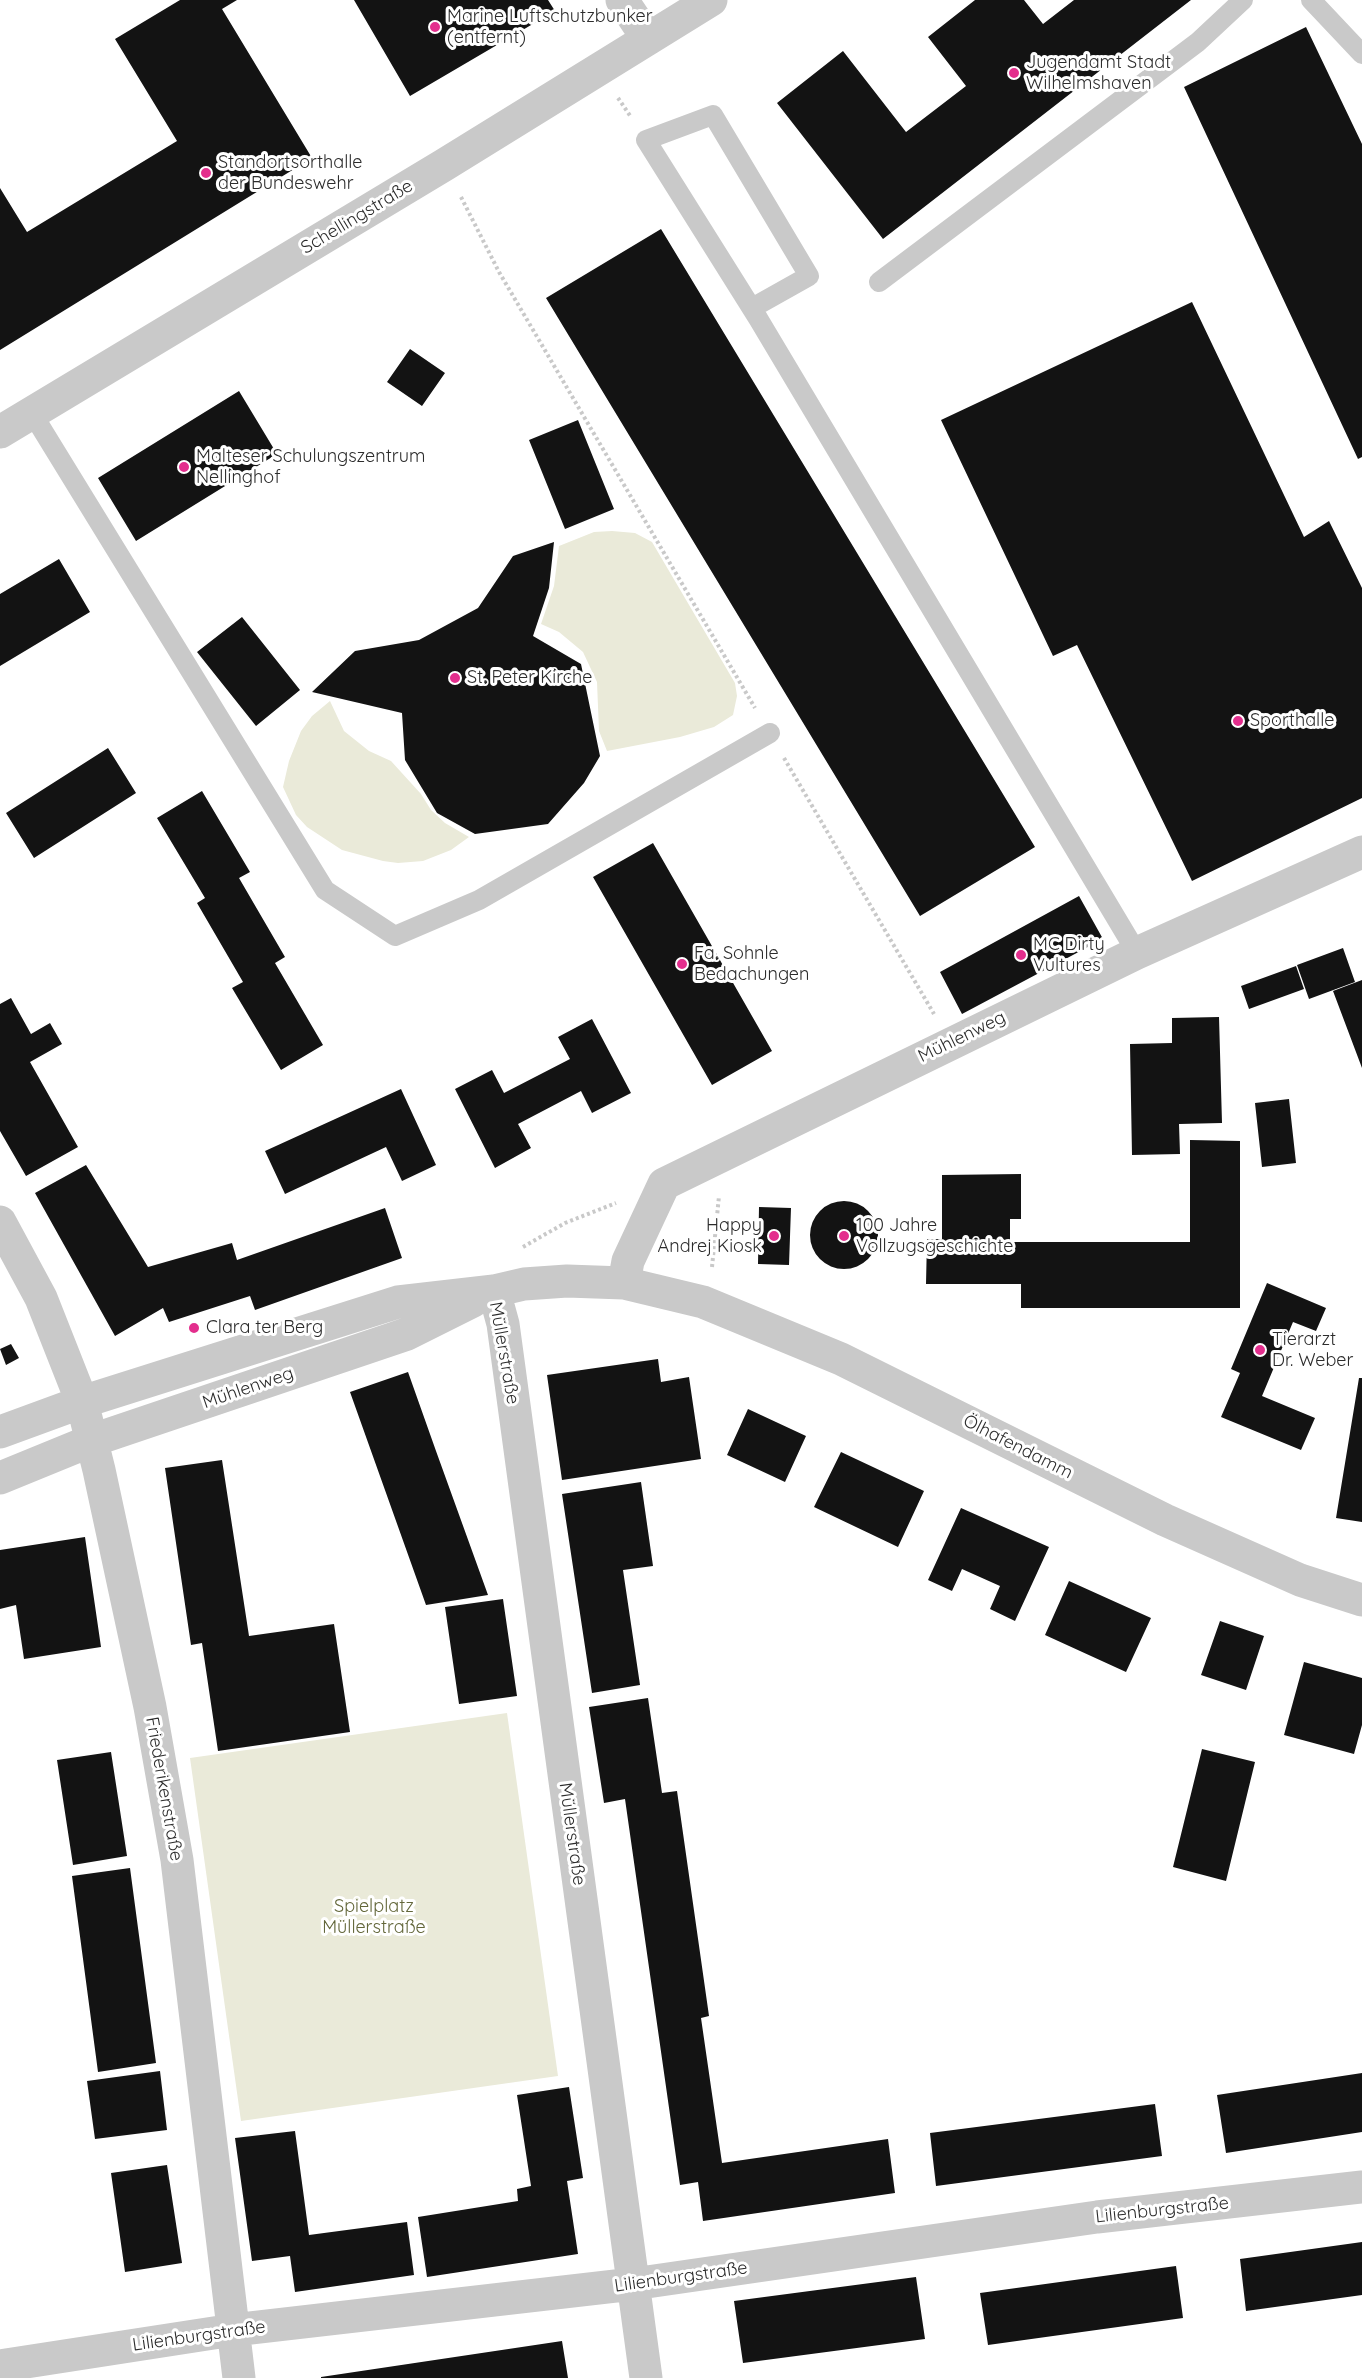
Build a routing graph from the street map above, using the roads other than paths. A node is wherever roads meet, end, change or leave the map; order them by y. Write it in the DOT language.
graph roads {
  1 [pos="622,0"];
  2 [pos="711,0"];
  3 [pos="1244,0"];
  4 [pos="1311,0"];
  5 [pos="648,39"];
  6 [pos="1362,54"];
  7 [pos="879,282"];
  8 [pos="759,320"];
  9 [pos="32,413"];
  10 [pos="0,432"];
  11 [pos="770,733"];
  12 [pos="1362,852"];
  13 [pos="1137,953"];
  14 [pos="0,1222"];
  15 [pos="624,1283"];
  16 [pos="494,1291"];
  17 [pos="688,1298"];
  18 [pos="82,1402"];
  19 [pos="0,1432"];
  20 [pos="93,1440"];
  21 [pos="0,1478"];
  22 [pos="1362,1600"];
  23 [pos="1362,2187"];
  24 [pos="633,2284"];
  25 [pos="233,2330"];
  26 [pos="0,2366"];
  27 [pos="239,2378"];
  28 [pos="646,2378"];
  1 -- 5 [label="street"];
  2 -- 5 [label="street, Schellingstraße"];
  3 -- 7 [label="lane"];
  4 -- 6 [label="lane"];
  5 -- 9 [label="street, Schellingstraße"];
  8 -- 8 [label="lane"];
  8 -- 13 [label="lane"];
  9 -- 10 [label="street, Schellingstraße"];
  9 -- 11 [label="lane"];
  12 -- 13 [label="street, Mühlenweg"];
  13 -- 15 [label="street, Mühlenweg"];
  14 -- 18 [label="street, Friederikenstraße"];
  15 -- 16 [label="street, Mühlenweg"];
  15 -- 17 [label="street, Mühlenweg"];
  16 -- 18 [label="street, Mühlenweg"];
  16 -- 20 [label="street, Mühlenweg"];
  16 -- 24 [label="street, Müllerstraße"];
  17 -- 22 [label="street, Ölhafendamm"];
  18 -- 19 [label="street, Mühlenweg"];
  18 -- 20 [label="street, Friederikenstraße"];
  20 -- 21 [label="street, Mühlenweg"];
  20 -- 25 [label="street, Friederikenstraße"];
  23 -- 24 [label="street, Lilienburgstraße"];
  24 -- 25 [label="street, Lilienburgstraße"];
  24 -- 28 [label="street, Müllerstraße"];
  25 -- 26 [label="street, Lilienburgstraße"];
  25 -- 27 [label="street, Friederikenstraße"];
}
